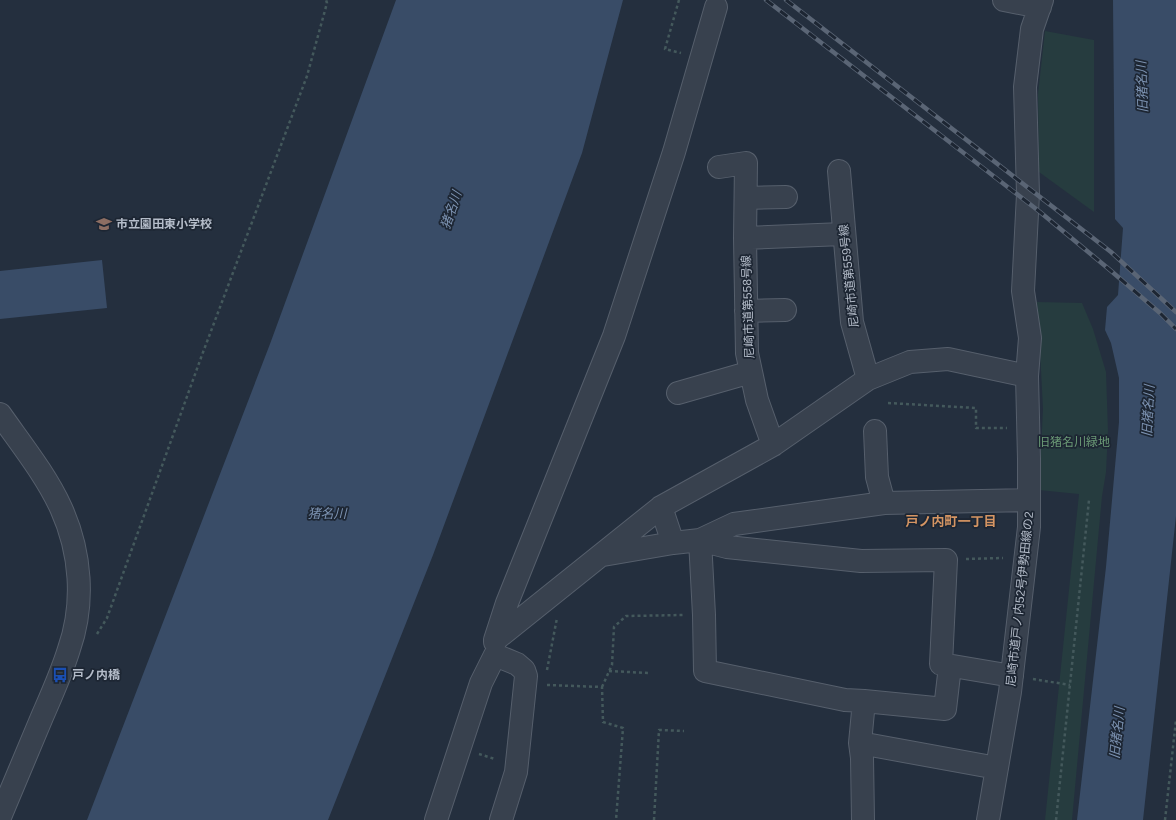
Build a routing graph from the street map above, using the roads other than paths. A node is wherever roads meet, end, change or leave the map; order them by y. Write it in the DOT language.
graph roads {
  1 [pos="1004,0"];
  2 [pos="1041,3"];
  3 [pos="716,7"];
  4 [pos="718,167"];
  5 [pos="839,171"];
  6 [pos="786,197"];
  7 [pos="746,198"];
  8 [pos="843,234"];
  9 [pos="745,238"];
  10 [pos="785,310"];
  11 [pos="746,311"];
  12 [pos="751,372"];
  13 [pos="1027,376"];
  14 [pos="868,379"];
  15 [pos="678,393"];
  16 [pos="0,414"];
  17 [pos="875,431"];
  18 [pos="773,445"];
  19 [pos="1029,500"];
  20 [pos="884,503"];
  21 [pos="661,508"];
  22 [pos="700,540"];
  23 [pos="673,542"];
  24 [pos="600,556"];
  25 [pos="495,647"];
  26 [pos="950,666"];
  27 [pos="1012,676"];
  28 [pos="864,701"];
  29 [pos="860,743"];
  30 [pos="997,768"];
  31 [pos="0,817"];
  32 [pos="436,820"];
  33 [pos="501,820"];
  34 [pos="863,820"];
  35 [pos="988,820"];
  1 -- 2 [label="street"];
  2 -- 13 [label="street, 尼崎市道戸ノ内52号伊勢田線の2"];
  3 -- 25 [label="street"];
  4 -- 7 [label="street, 尼崎市道第558号線"];
  5 -- 8 [label="street, 尼崎市道第559号線"];
  6 -- 7 [label="street"];
  7 -- 9 [label="street, 尼崎市道第558号線"];
  8 -- 9 [label="street, 尼崎市道第558号線"];
  8 -- 14 [label="street, 尼崎市道第559号線"];
  9 -- 11 [label="street, 尼崎市道第558号線"];
  10 -- 11 [label="street"];
  11 -- 12 [label="street, 尼崎市道第558号線"];
  12 -- 15 [label="street"];
  12 -- 18 [label="street, 尼崎市道第558号線"];
  13 -- 14 [label="street"];
  13 -- 19 [label="street, 尼崎市道戸ノ内52号伊勢田線の2"];
  14 -- 18 [label="street"];
  16 -- 31 [label="street"];
  17 -- 20 [label="street"];
  18 -- 21 [label="street"];
  19 -- 20 [label="street"];
  19 -- 27 [label="street, 尼崎市道戸ノ内52号伊勢田線の2"];
  20 -- 22 [label="street"];
  21 -- 23 [label="street"];
  21 -- 24 [label="street"];
  22 -- 23 [label="street"];
  22 -- 26 [label="street"];
  22 -- 28 [label="street"];
  23 -- 24 [label="street"];
  24 -- 25 [label="street"];
  25 -- 32 [label="street"];
  25 -- 33 [label="street"];
  26 -- 27 [label="street"];
  26 -- 28 [label="street"];
  27 -- 30 [label="street, 尼崎市道戸ノ内52号伊勢田線の2"];
  28 -- 29 [label="street"];
  29 -- 30 [label="street"];
  29 -- 34 [label="street"];
  30 -- 35 [label="street, 尼崎市道戸ノ内52号伊勢田線の2"];
}
